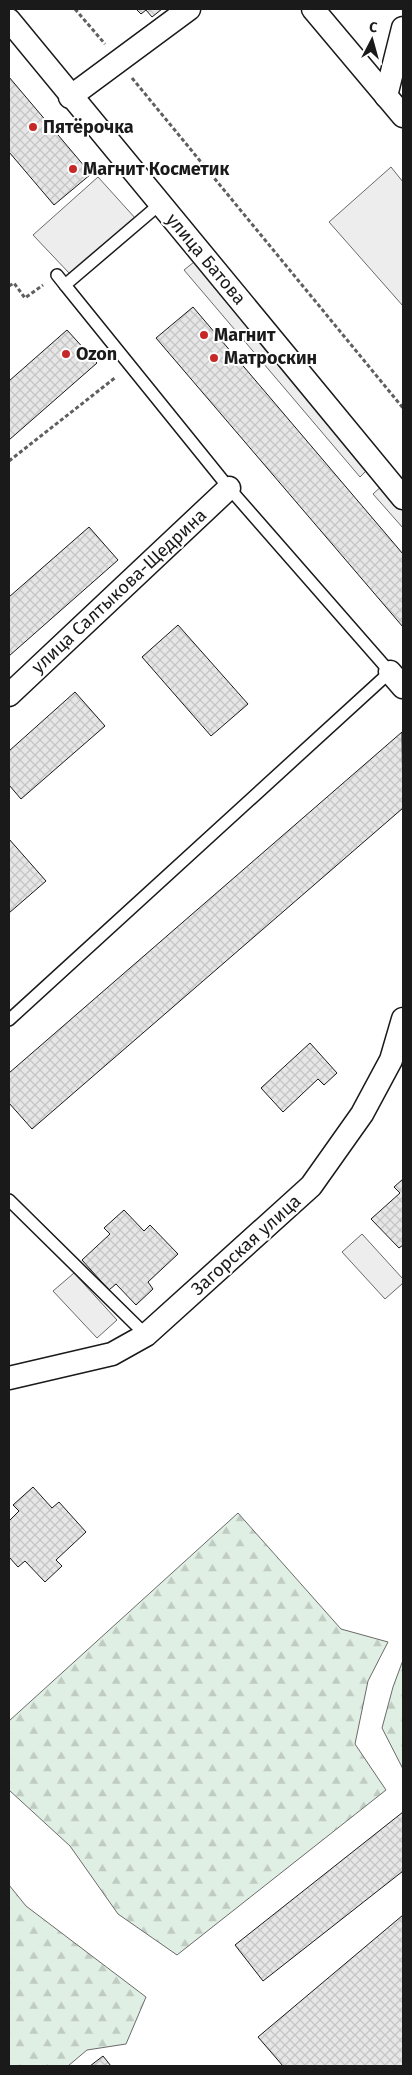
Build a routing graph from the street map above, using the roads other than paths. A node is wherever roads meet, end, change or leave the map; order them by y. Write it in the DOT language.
graph roads {
  1 [pos="189,9"];
  2 [pos="313,9"];
  3 [pos="9,20"];
  4 [pos="403,28"];
  5 [pos="400,56"];
  6 [pos="386,96"];
  7 [pos="70,97"];
  8 [pos="403,116"];
  9 [pos="160,204"];
  10 [pos="57,275"];
  11 [pos="65,285"];
  12 [pos="399,482"];
  13 [pos="229,488"];
  14 [pos="397,680"];
  15 [pos="9,694"];
  16 [pos="403,1019"];
  17 [pos="9,1020"];
  18 [pos="9,1200"];
  19 [pos="146,1335"];
  20 [pos="9,1378"];
  1 -- 7 [label="street"];
  2 -- 6 [label="street"];
  3 -- 7 [label="street, улица Батова"];
  4 -- 5 [label="street"];
  5 -- 6 [label="street"];
  6 -- 8 [label="street"];
  7 -- 9 [label="street, улица Батова"];
  9 -- 11 [label="lane"];
  9 -- 12 [label="street, улица Батова"];
  10 -- 11 [label="lane"];
  11 -- 13 [label="lane"];
  13 -- 14 [label="lane"];
  13 -- 15 [label="street, улица Салтыкова-Щедрина"];
  14 -- 17 [label="lane"];
  16 -- 19 [label="street, Загорская улица"];
  18 -- 19 [label="lane"];
  19 -- 20 [label="street, Загорская улица"];
}
